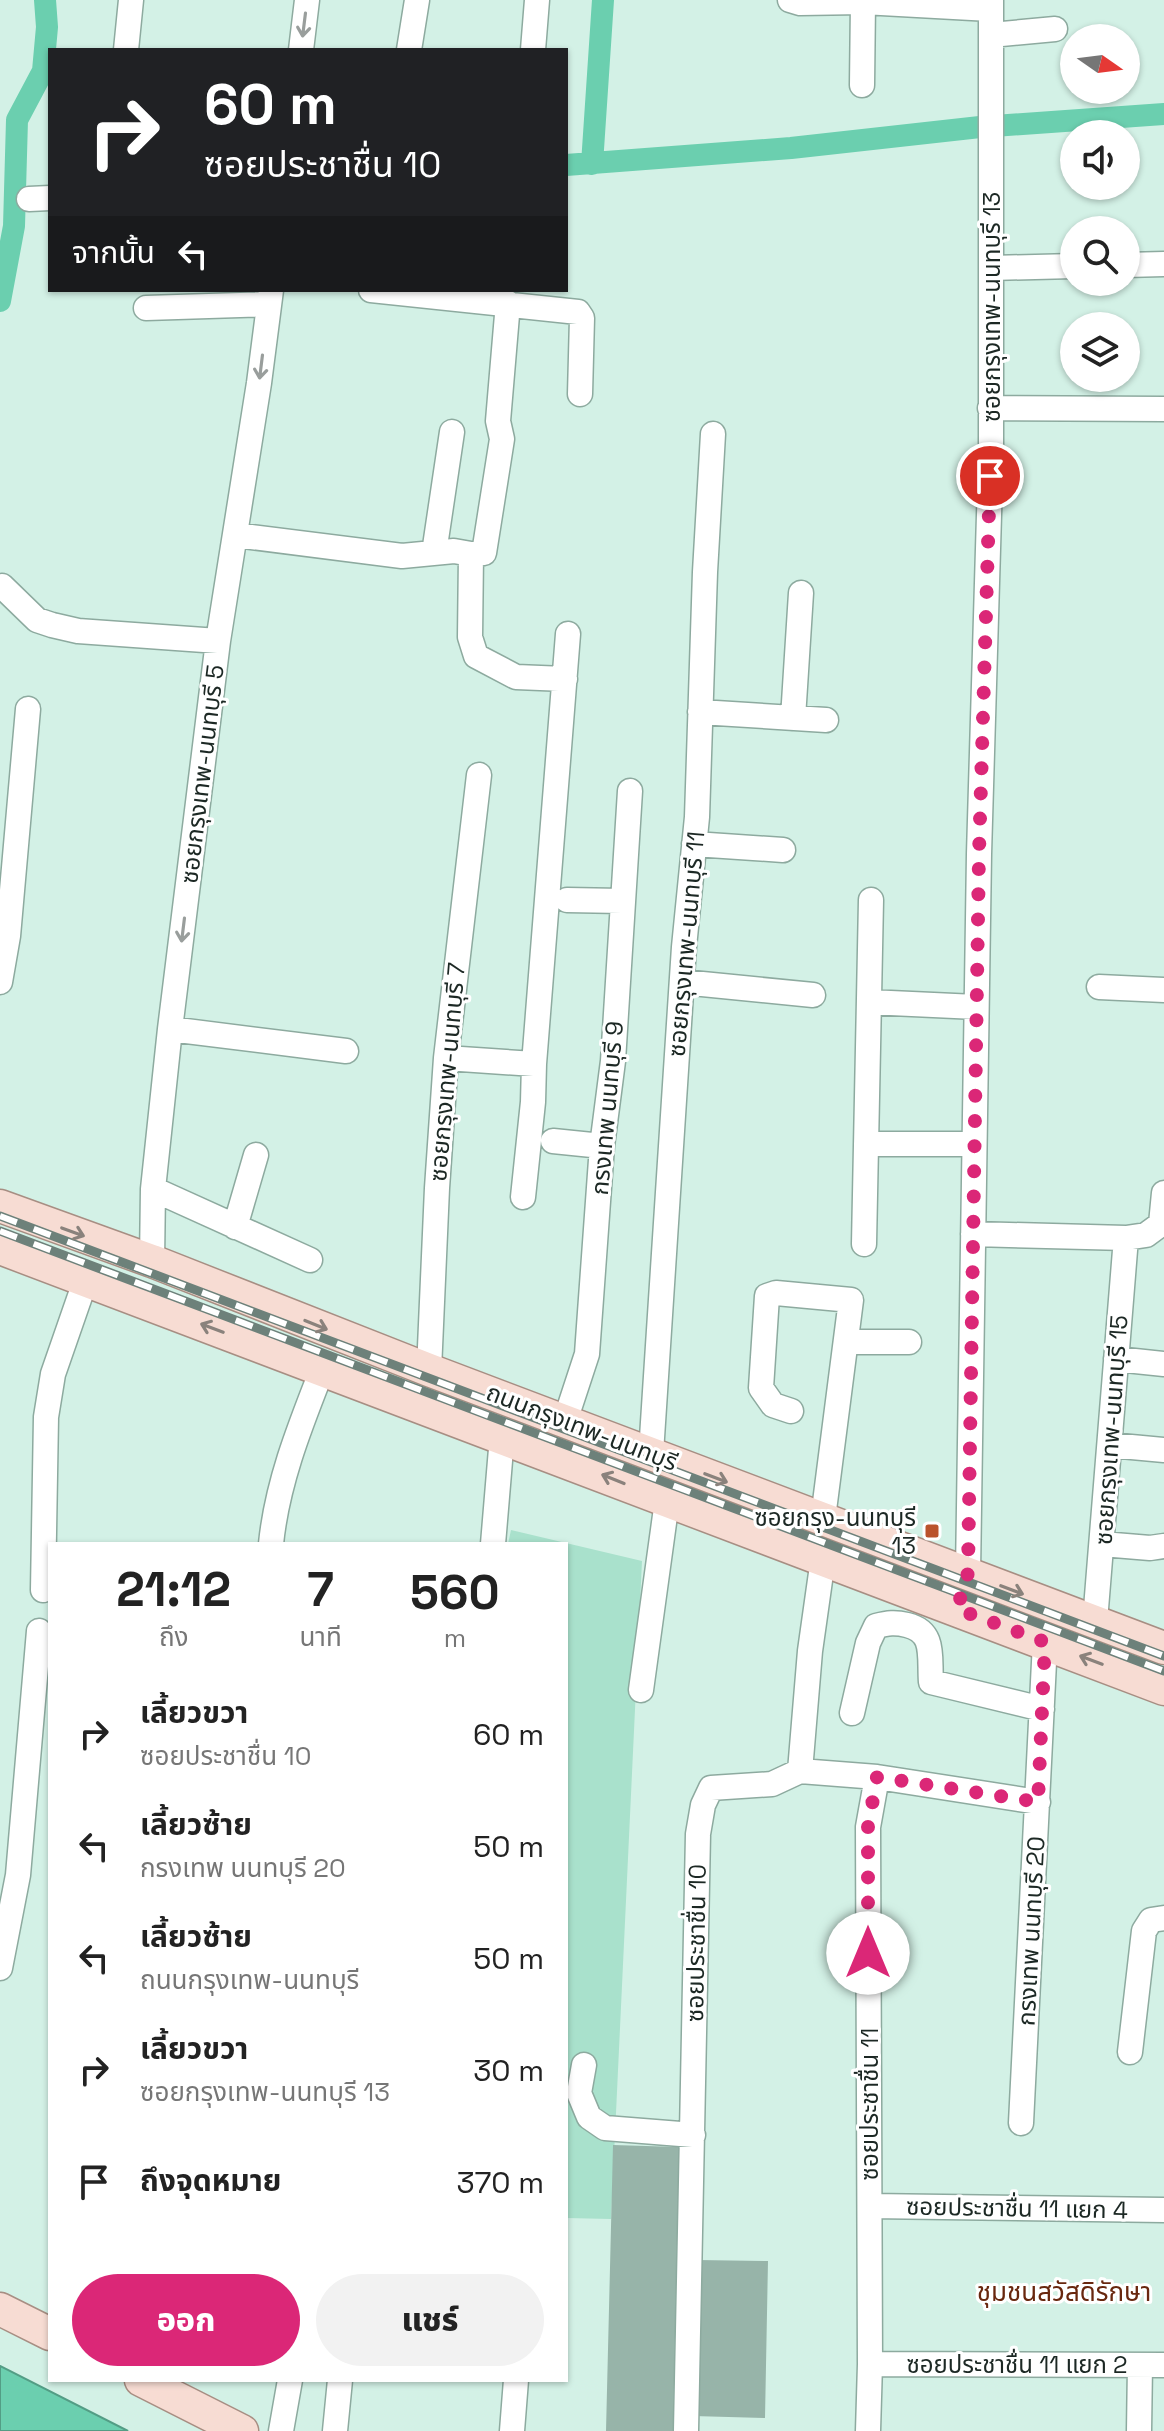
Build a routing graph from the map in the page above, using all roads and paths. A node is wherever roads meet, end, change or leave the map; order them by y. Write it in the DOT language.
graph roads {
  1 [pos="131,0"];
  2 [pos="307,0"];
  3 [pos="417,0"];
  4 [pos="537,0"];
  5 [pos="790,0"];
  6 [pos="863,2"];
  7 [pos="991,4"];
  8 [pos="1055,29"];
  9 [pos="991,35"];
  10 [pos="126,48"];
  11 [pos="301,48"];
  12 [pos="409,48"];
  13 [pos="533,48"];
  14 [pos="862,85"];
  15 [pos="1164,264"];
  16 [pos="1140,265"];
  17 [pos="1060,266"];
  18 [pos="992,268"];
  19 [pos="418,292"];
  20 [pos="442,293"];
  21 [pos="270,297"];
  22 [pos="508,303"];
  23 [pos="146,308"];
  24 [pos="580,394"];
  25 [pos="990,408"];
  26 [pos="1164,409"];
  27 [pos="452,432"];
  28 [pos="713,434"];
  29 [pos="236,535"];
  30 [pos="434,553"];
  31 [pos="471,554"];
  32 [pos="2,586"];
  33 [pos="801,593"];
  34 [pos="568,634"];
  35 [pos="218,641"];
  36 [pos="565,679"];
  37 [pos="28,709"];
  38 [pos="700,712"];
  39 [pos="793,718"];
  40 [pos="826,720"];
  41 [pos="479,775"];
  42 [pos="630,791"];
  43 [pos="694,844"];
  44 [pos="7,848"];
  45 [pos="783,850"];
  46 [pos="567,900"];
  47 [pos="871,900"];
  48 [pos="622,901"];
  49 [pos="0,982"];
  50 [pos="682,982"];
  51 [pos="1099,987"];
  52 [pos="1164,990"];
  53 [pos="813,995"];
  54 [pos="869,1002"];
  55 [pos="976,1007"];
  56 [pos="170,1029"];
  57 [pos="346,1051"];
  58 [pos="446,1058"];
  59 [pos="534,1064"];
  60 [pos="553,1141"];
  61 [pos="866,1144"];
  62 [pos="974,1144"];
  63 [pos="602,1146"];
  64 [pos="256,1155"];
  65 [pos="153,1189"];
  66 [pos="1164,1193"];
  67 [pos="523,1197"];
  68 [pos="0,1206"];
  69 [pos="235,1227"];
  70 [pos="973,1234"];
  71 [pos="1126,1238"];
  72 [pos="864,1244"];
  73 [pos="0,1248"];
  74 [pos="310,1260"];
  75 [pos="152,1261"];
  76 [pos="86,1279"];
  77 [pos="846,1342"];
  78 [pos="909,1342"];
  79 [pos="1116,1359"];
  80 [pos="1164,1364"];
  81 [pos="322,1370"];
  82 [pos="429,1370"];
  83 [pos="791,1411"];
  84 [pos="565,1421"];
  85 [pos="502,1437"];
  86 [pos="1110,1445"];
  87 [pos="1164,1450"];
  88 [pos="651,1453"];
  89 [pos="667,1501"];
  90 [pos="823,1518"];
  91 [pos="271,1542"];
  92 [pos="493,1542"];
  93 [pos="1102,1544"];
  94 [pos="1164,1546"];
  95 [pos="823,1559"];
  96 [pos="968,1573"];
  97 [pos="43,1590"];
  98 [pos="957,1609"];
  99 [pos="1095,1621"];
  100 [pos="39,1631"];
  101 [pos="1045,1642"];
  102 [pos="1164,1648"];
  103 [pos="1164,1689"];
  104 [pos="641,1690"];
  105 [pos="1042,1709"];
  106 [pos="852,1713"];
  107 [pos="800,1771"];
  108 [pos="877,1777"];
  109 [pos="1038,1802"];
  110 [pos="1164,1918"];
  111 [pos="0,1968"];
  112 [pos="1130,2052"];
  113 [pos="584,2065"];
  114 [pos="1021,2123"];
  115 [pos="693,2135"];
  116 [pos="870,2206"];
  117 [pos="1164,2210"];
  118 [pos="0,2309"];
  119 [pos="48,2333"];
  120 [pos="870,2364"];
  121 [pos="1152,2365"];
  122 [pos="149,2382"];
  123 [pos="290,2382"];
  124 [pos="340,2382"];
  125 [pos="516,2382"];
  126 [pos="178,2389"];
  127 [pos="242,2431"];
  128 [pos="281,2431"];
  129 [pos="335,2431"];
  130 [pos="512,2431"];
  131 [pos="686,2431"];
  132 [pos="868,2431"];
  133 [pos="1139,2431"];
  1 -- 10 [label="street"];
  2 -- 11 [label="street, one-way"];
  3 -- 12 [label="street"];
  4 -- 13 [label="street"];
  5 -- 6 [label="street"];
  6 -- 7 [label="street"];
  6 -- 14 [label="street"];
  7 -- 9 [label="street, ซอยกรุงเทพ-นนทบุรี 13"];
  8 -- 9 [label="street"];
  9 -- 18 [label="street, ซอยกรุงเทพ-นนทบุรี 13"];
  15 -- 16 [label="street"];
  17 -- 18 [label="street"];
  18 -- 25 [label="street, ซอยกรุงเทพ-นนทบุรี 13"];
  19 -- 20 [label="street"];
  20 -- 22 [label="street"];
  21 -- 23 [label="street"];
  21 -- 29 [label="street, ซอยกรุงเทพ-นนทบุรี 5, one-way"];
  22 -- 24 [label="street"];
  22 -- 31 [label="street"];
  25 -- 26 [label="street"];
  25 -- 55 [label="street, ซอยกรุงเทพ-นนทบุรี 13"];
  27 -- 30 [label="street"];
  28 -- 38 [label="street, ซอยกรุงเทพ-นนทบุรี 11"];
  29 -- 30 [label="street"];
  29 -- 35 [label="street, ซอยกรุงเทพ-นนทบุรี 5"];
  30 -- 31 [label="street"];
  31 -- 36 [label="street"];
  32 -- 35 [label="street"];
  33 -- 39 [label="street"];
  34 -- 36 [label="street"];
  35 -- 56 [label="street, ซอยกรุงเทพ-นนทบุรี 5, one-way"];
  36 -- 59 [label="street"];
  37 -- 44 [label="street"];
  38 -- 39 [label="street"];
  38 -- 43 [label="street, ซอยกรุงเทพ-นนทบุรี 11"];
  39 -- 40 [label="street"];
  41 -- 58 [label="street, ซอยกรุงเทพ-นนทบุรี 7"];
  42 -- 48 [label="street, กรงเทพ นนทบุรี 9"];
  43 -- 45 [label="street"];
  43 -- 50 [label="street, ซอยกรุงเทพ-นนทบุรี 11"];
  44 -- 49 [label="street"];
  46 -- 48 [label="street"];
  47 -- 54 [label="street"];
  48 -- 63 [label="street, กรงเทพ นนทบุรี 9"];
  50 -- 53 [label="street"];
  50 -- 88 [label="street, ซอยกรุงเทพ-นนทบุรี 11"];
  51 -- 52 [label="street"];
  54 -- 55 [label="street"];
  54 -- 61 [label="street"];
  55 -- 62 [label="street, ซอยกรุงเทพ-นนทบุรี 13"];
  56 -- 57 [label="street"];
  56 -- 65 [label="street, ซอยกรุงเทพ-นนทบุรี 5"];
  58 -- 59 [label="street"];
  58 -- 82 [label="street, ซอยกรุงเทพ-นนทบุรี 7"];
  59 -- 67 [label="street"];
  60 -- 63 [label="street"];
  61 -- 62 [label="street"];
  61 -- 72 [label="street"];
  62 -- 70 [label="street, ซอยกรุงเทพ-นนทบุรี 13"];
  63 -- 84 [label="street, กรงเทพ นนทบุรี 9"];
  64 -- 69 [label="street"];
  65 -- 69 [label="street"];
  65 -- 75 [label="street, ซอยกรุงเทพ-นนทบุรี 5"];
  66 -- 71 [label="street"];
  68 -- 75 [label="main road, ถนนกรุงเทพ-นนทบุรี, one-way"];
  69 -- 74 [label="street"];
  70 -- 71 [label="street"];
  70 -- 96 [label="street, ซอยกรุงเทพ-นนทบุรี 13"];
  71 -- 79 [label="street, ซอยกรุงเทพ-นนทบุรี 15"];
  73 -- 76 [label="main road, ถนนกรุงเทพ-นนทบุรี"];
  75 -- 82 [label="main road, ถนนกรุงเทพ-นนทบุรี, one-way"];
  81 -- 76 [label="main road, ถนนกรุงเทพ-นนทบุรี, one-way"];
  76 -- 97 [label="street"];
  77 -- 78 [label="street"];
  77 -- 83 [label="street"];
  77 -- 90 [label="street"];
  79 -- 80 [label="street"];
  79 -- 86 [label="street, ซอยกรุงเทพ-นนทบุรี 15"];
  81 -- 85 [label="main road, ถนนกรุงเทพ-นนทบุรี"];
  81 -- 91 [label="street"];
  82 -- 84 [label="main road, ถนนกรุงเทพ-นนทบุรี"];
  84 -- 88 [label="main road, ถนนกรุงเทพ-นนทบุรี"];
  89 -- 85 [label="main road, ถนนกรุงเทพ-นนทบุรี, one-way"];
  85 -- 92 [label="street"];
  86 -- 87 [label="street"];
  86 -- 93 [label="street, ซอยกรุงเทพ-นนทบุรี 15"];
  88 -- 90 [label="main road, ถนนกรุงเทพ-นนทบุรี, one-way"];
  89 -- 95 [label="main road, ถนนกรุงเทพ-นนทบุรี"];
  89 -- 104 [label="street"];
  90 -- 96 [label="main road, ถนนกรุงเทพ-นนทบุรี"];
  93 -- 94 [label="street"];
  93 -- 99 [label="street, ซอยกรุงเทพ-นนทบุรี 15"];
  95 -- 98 [label="main road, ถนนกรุงเทพ-นนทบุรี"];
  95 -- 107 [label="street"];
  96 -- 98 [label="main road"];
  96 -- 99 [label="main road, ถนนกรุงเทพ-นนทบุรี, one-way"];
  98 -- 101 [label="main road, ถนนกรุงเทพ-นนทบุรี"];
  99 -- 102 [label="main road, ถนนกรุงเทพ-นนทบุรี"];
  100 -- 111 [label="street"];
  103 -- 101 [label="main road, ถนนกรุงเทพ-นนทบุรี, one-way"];
  101 -- 105 [label="street, กรงเทพ นนทบุรี 20"];
  105 -- 106 [label="street"];
  105 -- 109 [label="street, กรงเทพ นนทบุรี 20"];
  107 -- 108 [label="street, ซอยประชาชื่น 10"];
  107 -- 115 [label="street, ซอยประชาชื่น 10"];
  108 -- 109 [label="street, ซอยประชาชื่น 10"];
  108 -- 116 [label="street, ซอยประชาชื่น 11"];
  109 -- 114 [label="street, กรงเทพ นนทบุรี 20"];
  110 -- 112 [label="street"];
  113 -- 115 [label="street"];
  115 -- 131 [label="street, ซอยประชาชื่น 10"];
  116 -- 117 [label="street, ซอยประชาชื่น 11 แยก 4"];
  116 -- 120 [label="street, ซอยประชาชื่น 11"];
  118 -- 119 [label="main road"];
  120 -- 121 [label="street, ซอยประชาชื่น 11 แยก 2"];
  120 -- 132 [label="street, ซอยประชาชื่น 11"];
  121 -- 133 [label="street"];
  122 -- 126 [label="main road"];
  123 -- 128 [label="street"];
  124 -- 129 [label="street"];
  125 -- 130 [label="street"];
  126 -- 127 [label="main road"];
}
